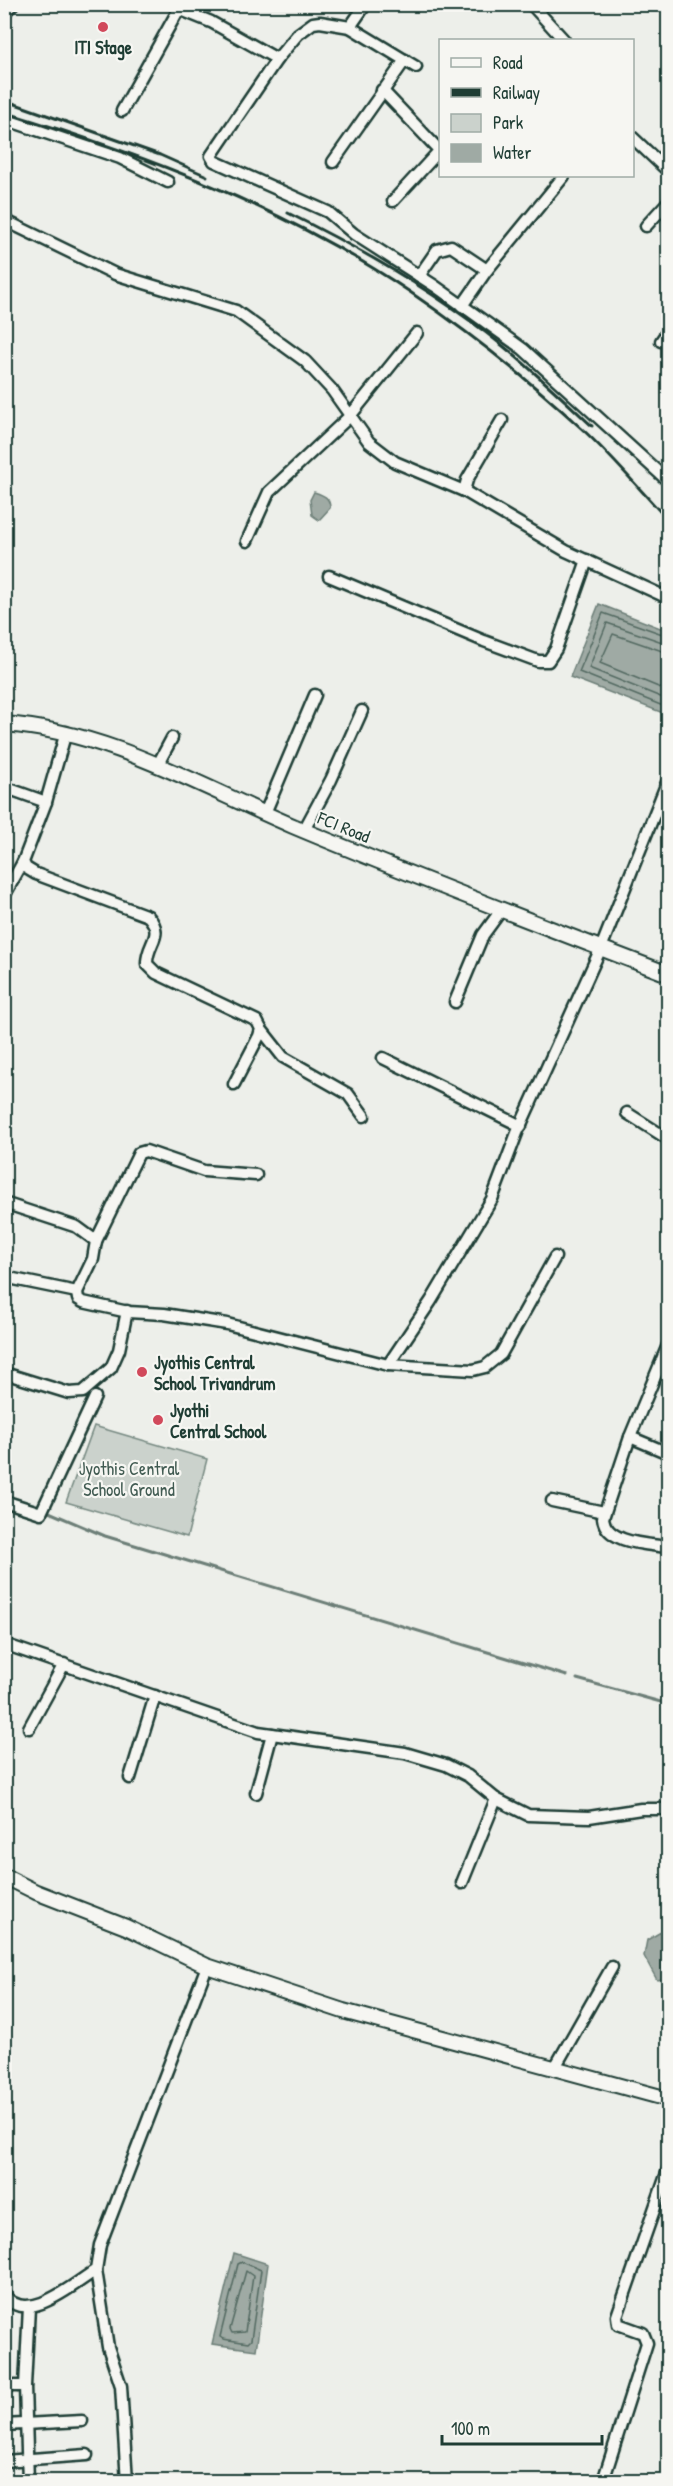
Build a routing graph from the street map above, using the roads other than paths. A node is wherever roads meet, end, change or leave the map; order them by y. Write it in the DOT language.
graph roads {
  1 [pos="13,4"];
  2 [pos="366,4"];
  3 [pos="531,4"];
  4 [pos="180,7"];
  5 [pos="4,13"];
  6 [pos="350,27"];
  7 [pos="563,39"];
  8 [pos="277,59"];
  9 [pos="405,60"];
  10 [pos="416,67"];
  11 [pos="382,90"];
  12 [pos="122,111"];
  13 [pos="4,119"];
  14 [pos="634,138"];
  15 [pos="439,149"];
  16 [pos="439,151"];
  17 [pos="333,162"];
  18 [pos="669,171"];
  19 [pos="563,177"];
  20 [pos="168,182"];
  21 [pos="393,201"];
  22 [pos="669,202"];
  23 [pos="4,220"];
  24 [pos="646,226"];
  25 [pos="487,270"];
  26 [pos="419,276"];
  27 [pos="462,306"];
  28 [pos="669,331"];
  29 [pos="417,333"];
  30 [pos="661,341"];
  31 [pos="350,416"];
  32 [pos="502,420"];
  33 [pos="669,481"];
  34 [pos="464,491"];
  35 [pos="247,542"];
  36 [pos="587,560"];
  37 [pos="329,576"];
  38 [pos="669,598"];
  39 [pos="315,695"];
  40 [pos="362,711"];
  41 [pos="4,724"];
  42 [pos="66,732"];
  43 [pos="172,738"];
  44 [pos="157,766"];
  45 [pos="669,780"];
  46 [pos="4,787"];
  47 [pos="46,802"];
  48 [pos="265,813"];
  49 [pos="304,830"];
  50 [pos="23,862"];
  51 [pos="4,896"];
  52 [pos="502,909"];
  53 [pos="601,948"];
  54 [pos="669,974"];
  55 [pos="455,1002"];
  56 [pos="261,1029"];
  57 [pos="383,1058"];
  58 [pos="234,1084"];
  59 [pos="627,1113"];
  60 [pos="364,1116"];
  61 [pos="521,1126"];
  62 [pos="669,1139"];
  63 [pos="256,1175"];
  64 [pos="4,1203"];
  65 [pos="96,1241"];
  66 [pos="555,1257"];
  67 [pos="4,1277"];
  68 [pos="77,1292"];
  69 [pos="127,1311"];
  70 [pos="669,1346"];
  71 [pos="388,1365"];
  72 [pos="4,1373"];
  73 [pos="95,1397"];
  74 [pos="630,1437"];
  75 [pos="669,1453"];
  76 [pos="552,1501"];
  77 [pos="4,1502"];
  78 [pos="604,1512"];
  79 [pos="669,1547"];
  80 [pos="4,1644"];
  81 [pos="64,1664"];
  82 [pos="155,1696"];
  83 [pos="29,1728"];
  84 [pos="272,1734"];
  85 [pos="130,1778"];
  86 [pos="256,1793"];
  87 [pos="496,1799"];
  88 [pos="669,1809"];
  89 [pos="4,1876"];
  90 [pos="462,1883"];
  91 [pos="207,1966"];
  92 [pos="612,1967"];
  93 [pos="554,2069"];
  94 [pos="669,2099"];
  95 [pos="669,2170"];
  96 [pos="96,2270"];
  97 [pos="4,2294"];
  98 [pos="29,2307"];
  99 [pos="4,2386"];
  100 [pos="25,2386"];
  101 [pos="82,2421"];
  102 [pos="4,2425"];
  103 [pos="27,2425"];
  104 [pos="87,2455"];
  105 [pos="27,2461"];
  106 [pos="4,2462"];
  107 [pos="603,2478"];
  108 [pos="28,2481"];
  109 [pos="127,2481"];
  1 -- 5 [label="street"];
  2 -- 6 [label="street"];
  3 -- 7 [label="street"];
  4 -- 8 [label="street"];
  4 -- 12 [label="street"];
  6 -- 8 [label="street"];
  6 -- 9 [label="street"];
  8 -- 26 [label="street"];
  9 -- 10 [label="street"];
  9 -- 11 [label="street"];
  11 -- 15 [label="street"];
  11 -- 17 [label="street"];
  13 -- 20 [label="street"];
  14 -- 18 [label="street"];
  16 -- 21 [label="street"];
  19 -- 25 [label="street"];
  22 -- 24 [label="street"];
  23 -- 31 [label="street"];
  25 -- 26 [label="street"];
  25 -- 27 [label="street"];
  26 -- 27 [label="street"];
  27 -- 33 [label="street"];
  28 -- 30 [label="street"];
  29 -- 31 [label="street"];
  31 -- 34 [label="street"];
  31 -- 35 [label="street"];
  32 -- 34 [label="street"];
  34 -- 36 [label="street"];
  36 -- 37 [label="street"];
  36 -- 38 [label="street"];
  39 -- 48 [label="street"];
  40 -- 49 [label="street"];
  41 -- 42 [label="street, FCI Road"];
  42 -- 44 [label="street, FCI Road"];
  42 -- 47 [label="street"];
  43 -- 44 [label="street"];
  44 -- 48 [label="street, FCI Road"];
  45 -- 53 [label="street"];
  46 -- 47 [label="street"];
  47 -- 50 [label="street"];
  48 -- 49 [label="street, FCI Road"];
  49 -- 52 [label="street, FCI Road"];
  50 -- 51 [label="street"];
  50 -- 56 [label="street"];
  52 -- 53 [label="street, FCI Road"];
  52 -- 55 [label="street"];
  53 -- 54 [label="street, FCI Road"];
  53 -- 61 [label="street"];
  56 -- 58 [label="street"];
  56 -- 60 [label="street"];
  57 -- 61 [label="street"];
  59 -- 62 [label="street"];
  61 -- 71 [label="street"];
  63 -- 65 [label="street"];
  64 -- 65 [label="street"];
  65 -- 68 [label="street"];
  66 -- 71 [label="street"];
  67 -- 68 [label="street"];
  68 -- 69 [label="street"];
  69 -- 71 [label="street"];
  69 -- 72 [label="street"];
  70 -- 74 [label="street"];
  73 -- 77 [label="street"];
  74 -- 75 [label="street"];
  74 -- 78 [label="street"];
  76 -- 78 [label="street"];
  78 -- 79 [label="street"];
  80 -- 81 [label="street"];
  81 -- 82 [label="street"];
  81 -- 83 [label="street"];
  82 -- 84 [label="street"];
  82 -- 85 [label="street"];
  84 -- 86 [label="street"];
  84 -- 87 [label="street"];
  87 -- 88 [label="street"];
  87 -- 90 [label="street"];
  89 -- 91 [label="street"];
  91 -- 93 [label="street"];
  91 -- 96 [label="street"];
  92 -- 93 [label="street"];
  93 -- 94 [label="street"];
  95 -- 107 [label="street"];
  96 -- 98 [label="street"];
  96 -- 109 [label="street"];
  97 -- 98 [label="street"];
  98 -- 100 [label="street"];
  99 -- 100 [label="street"];
  100 -- 103 [label="street"];
  101 -- 103 [label="street"];
  102 -- 103 [label="street"];
  103 -- 105 [label="street"];
  104 -- 105 [label="street"];
  105 -- 106 [label="street"];
  105 -- 108 [label="street"];
}
